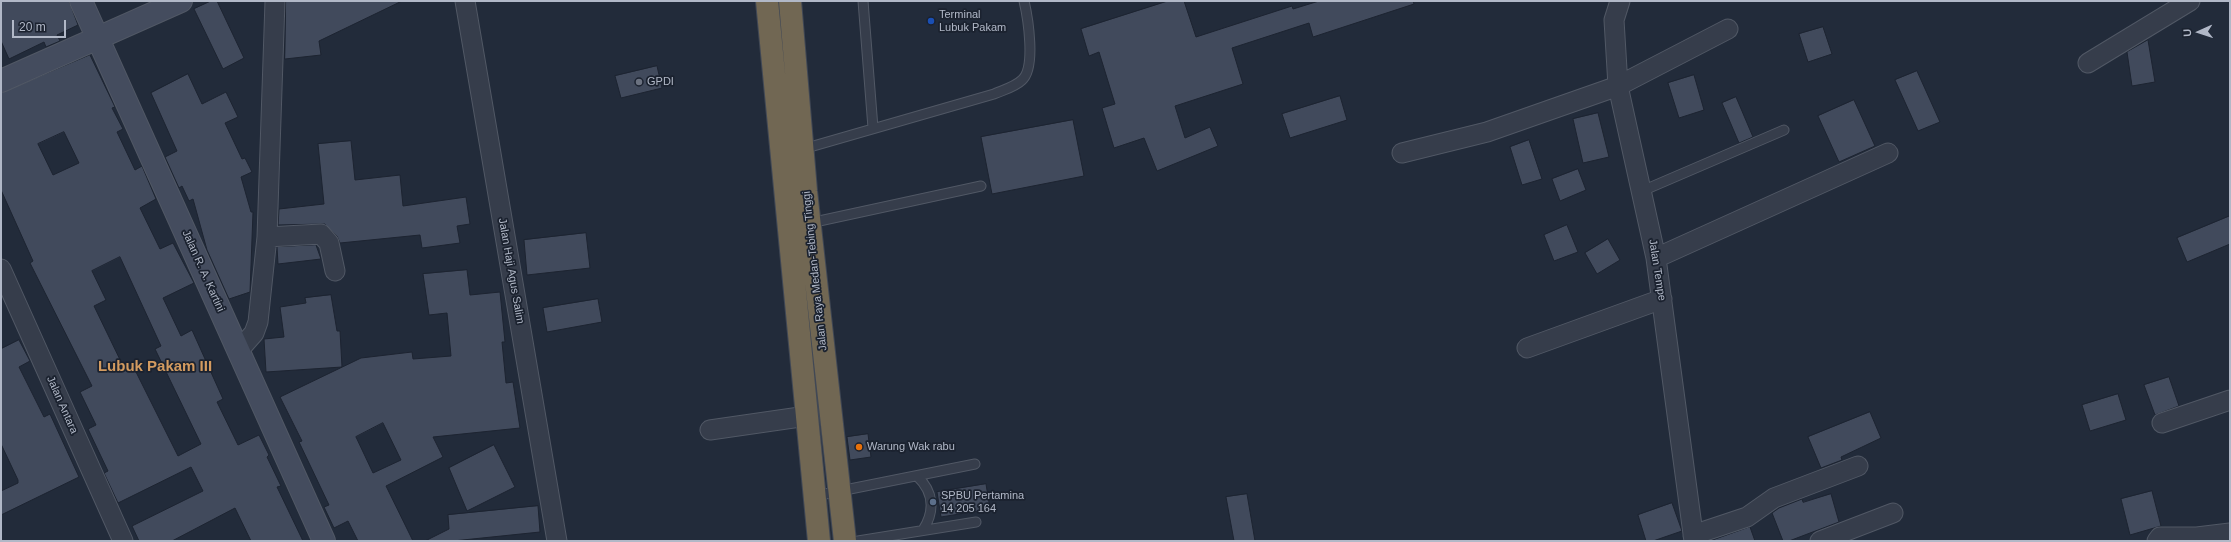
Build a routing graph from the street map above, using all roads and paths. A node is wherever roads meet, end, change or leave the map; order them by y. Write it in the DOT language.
graph roads {
  1 [pos="81,1"];
  2 [pos="181,1"];
  3 [pos="275,1"];
  4 [pos="465,1"];
  5 [pos="767,1"];
  6 [pos="790,1"];
  7 [pos="862,1"];
  8 [pos="1024,1"];
  9 [pos="1620,1"];
  10 [pos="2190,1"];
  11 [pos="1728,28"];
  12 [pos="98,37"];
  13 [pos="2088,63"];
  14 [pos="1,81"];
  15 [pos="1618,86"];
  16 [pos="873,128"];
  17 [pos="1784,130"];
  18 [pos="803,149"];
  19 [pos="1402,153"];
  20 [pos="1888,153"];
  21 [pos="980,186"];
  22 [pos="1642,190"];
  23 [pos="806,191"];
  24 [pos="784,193"];
  25 [pos="810,223"];
  26 [pos="267,237"];
  27 [pos="1656,258"];
  28 [pos="1,269"];
  29 [pos="335,271"];
  30 [pos="1662,299"];
  31 [pos="1527,348"];
  32 [pos="239,350"];
  33 [pos="2230,400"];
  34 [pos="807,416"];
  35 [pos="2162,423"];
  36 [pos="710,430"];
  37 [pos="975,464"];
  38 [pos="1858,466"];
  39 [pos="917,476"];
  40 [pos="840,492"];
  41 [pos="815,496"];
  42 [pos="1893,512"];
  43 [pos="976,522"];
  44 [pos="923,530"];
  45 [pos="2230,533"];
  46 [pos="1694,538"];
  47 [pos="123,541"];
  48 [pos="324,541"];
  49 [pos="557,541"];
  50 [pos="820,541"];
  51 [pos="845,541"];
  52 [pos="858,541"];
  53 [pos="1820,541"];
  54 [pos="2157,541"];
  1 -- 12 [label="street, Jalan R. A. Kartini"];
  2 -- 12 [label="street"];
  3 -- 26 [label="street"];
  4 -- 49 [label="street, Jalan Haji Agus Salim"];
  5 -- 24 [label="highway, Jalan Raya Medan-Tebing Tinggi"];
  6 -- 18 [label="highway, Jalan Raya Medan-Tebing Tinggi"];
  7 -- 16 [label="lane"];
  8 -- 16 [label="lane"];
  9 -- 15 [label="street, Jalan Tempe"];
  10 -- 13 [label="street"];
  11 -- 15 [label="street"];
  12 -- 14 [label="street"];
  12 -- 32 [label="street, Jalan R. A. Kartini"];
  15 -- 19 [label="street"];
  15 -- 22 [label="street, Jalan Tempe"];
  16 -- 18 [label="lane"];
  17 -- 22 [label="lane"];
  18 -- 23 [label="highway, Jalan Raya Medan-Tebing Tinggi"];
  20 -- 27 [label="street"];
  21 -- 25 [label="lane"];
  22 -- 27 [label="street, Jalan Tempe"];
  23 -- 24 [label="highway"];
  23 -- 25 [label="highway, Jalan Raya Medan-Tebing Tinggi"];
  24 -- 34 [label="highway, Jalan Raya Medan-Tebing Tinggi"];
  25 -- 40 [label="highway, Jalan Raya Medan-Tebing Tinggi"];
  26 -- 29 [label="street"];
  26 -- 32 [label="street"];
  27 -- 30 [label="street, Jalan Tempe"];
  28 -- 47 [label="street, Jalan Antara"];
  30 -- 31 [label="street"];
  30 -- 46 [label="street, Jalan Tempe"];
  32 -- 48 [label="street, Jalan R. A. Kartini"];
  33 -- 35 [label="street"];
  34 -- 36 [label="street"];
  34 -- 41 [label="highway, Jalan Raya Medan-Tebing Tinggi"];
  37 -- 39 [label="lane"];
  38 -- 46 [label="street"];
  39 -- 40 [label="lane"];
  39 -- 44 [label="lane"];
  40 -- 41 [label="lane"];
  40 -- 51 [label="highway, Jalan Raya Medan-Tebing Tinggi"];
  41 -- 50 [label="highway, Jalan Raya Medan-Tebing Tinggi"];
  42 -- 53 [label="street"];
  43 -- 44 [label="lane"];
  44 -- 52 [label="lane"];
  45 -- 54 [label="street"];
}
